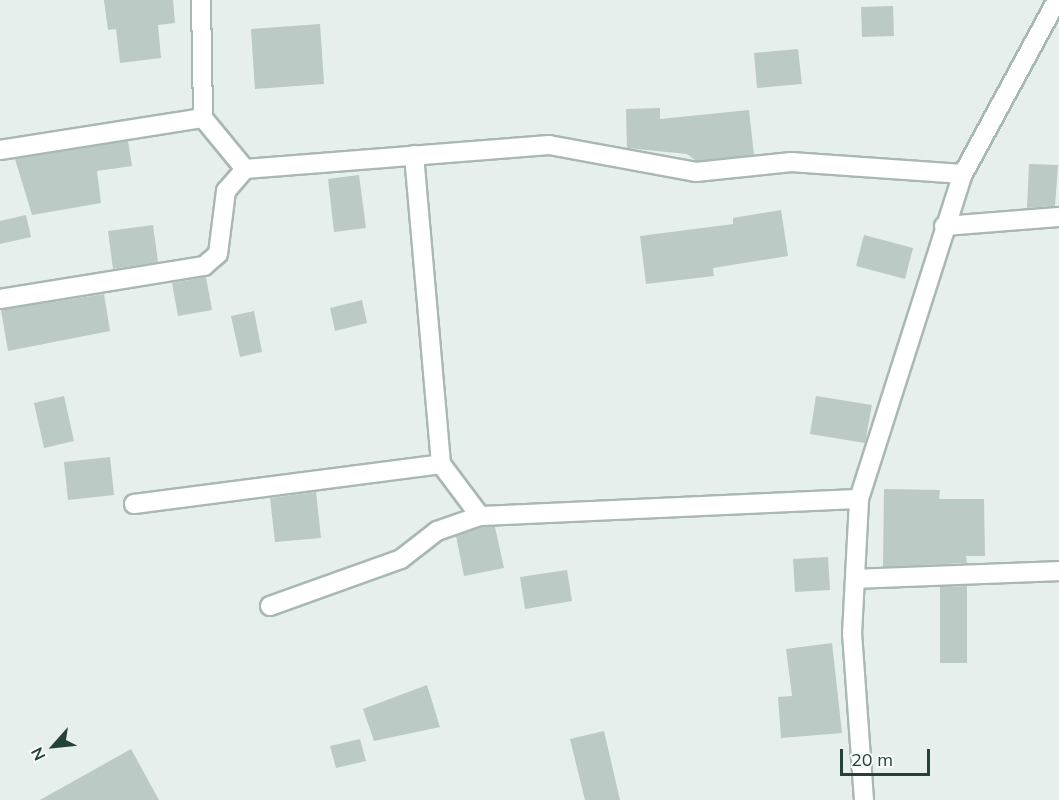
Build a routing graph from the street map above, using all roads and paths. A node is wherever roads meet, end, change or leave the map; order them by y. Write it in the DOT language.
graph roads {
  1 [pos="201,0"];
  2 [pos="1057,0"];
  3 [pos="203,118"];
  4 [pos="0,150"];
  5 [pos="414,155"];
  6 [pos="245,170"];
  7 [pos="963,174"];
  8 [pos="1059,217"];
  9 [pos="944,226"];
  10 [pos="0,299"];
  11 [pos="441,464"];
  12 [pos="859,499"];
  13 [pos="134,504"];
  14 [pos="480,516"];
  15 [pos="1059,572"];
  16 [pos="855,579"];
  17 [pos="270,606"];
  18 [pos="864,800"];
  1 -- 3 [label="street"];
  2 -- 7 [label="street"];
  3 -- 4 [label="street"];
  3 -- 6 [label="street"];
  5 -- 6 [label="street"];
  5 -- 7 [label="street"];
  5 -- 11 [label="street"];
  6 -- 10 [label="street"];
  7 -- 9 [label="street"];
  8 -- 9 [label="street"];
  9 -- 12 [label="street"];
  11 -- 13 [label="street"];
  11 -- 14 [label="street"];
  12 -- 14 [label="street"];
  12 -- 16 [label="street"];
  14 -- 17 [label="street"];
  15 -- 16 [label="street"];
  16 -- 18 [label="street"];
}
